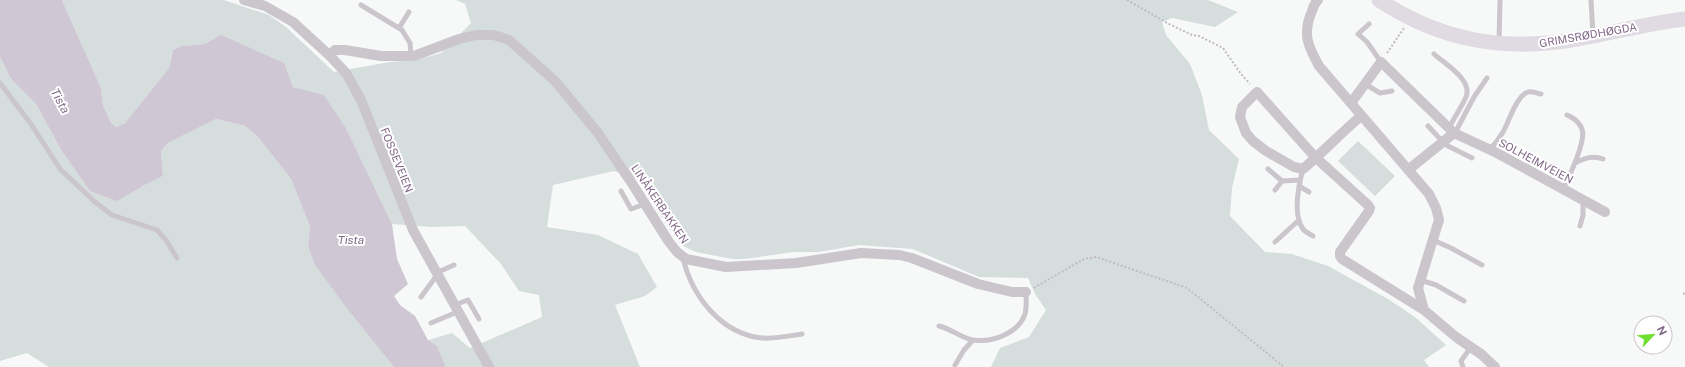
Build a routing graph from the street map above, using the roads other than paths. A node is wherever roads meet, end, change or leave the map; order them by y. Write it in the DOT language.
graph roads {
  1 [pos="244,0"];
  2 [pos="1318,0"];
  3 [pos="1500,0"];
  4 [pos="1591,0"];
  5 [pos="1387,2"];
  6 [pos="361,5"];
  7 [pos="409,12"];
  8 [pos="1685,19"];
  9 [pos="1369,24"];
  10 [pos="399,28"];
  11 [pos="1594,36"];
  12 [pos="1499,44"];
  13 [pos="1434,54"];
  14 [pos="329,55"];
  15 [pos="411,56"];
  16 [pos="1381,62"];
  17 [pos="1487,78"];
  18 [pos="0,83"];
  19 [pos="1365,84"];
  20 [pos="1392,91"];
  21 [pos="1541,94"];
  22 [pos="1351,103"];
  23 [pos="1567,115"];
  24 [pos="1361,116"];
  25 [pos="1428,126"];
  26 [pos="1453,131"];
  27 [pos="1442,143"];
  28 [pos="1489,150"];
  29 [pos="1315,157"];
  30 [pos="1472,158"];
  31 [pos="1603,159"];
  32 [pos="1575,163"];
  33 [pos="1268,169"];
  34 [pos="1303,169"];
  35 [pos="1408,170"];
  36 [pos="1282,180"];
  37 [pos="1299,183"];
  38 [pos="1275,190"];
  39 [pos="1563,190"];
  40 [pos="621,191"];
  41 [pos="1309,192"];
  42 [pos="1583,200"];
  43 [pos="645,204"];
  44 [pos="1605,212"];
  45 [pos="1300,220"];
  46 [pos="1580,226"];
  47 [pos="1313,236"];
  48 [pos="1432,240"];
  49 [pos="1275,242"];
  50 [pos="682,255"];
  51 [pos="177,258"];
  52 [pos="454,265"];
  53 [pos="1482,265"];
  54 [pos="437,274"];
  55 [pos="1420,280"];
  56 [pos="1026,292"];
  57 [pos="421,297"];
  58 [pos="1464,302"];
  59 [pos="456,309"];
  60 [pos="1424,310"];
  61 [pos="479,319"];
  62 [pos="431,323"];
  63 [pos="939,326"];
  64 [pos="802,334"];
  65 [pos="973,340"];
  66 [pos="1471,347"];
  67 [pos="955,364"];
  68 [pos="489,367"];
  69 [pos="1463,367"];
  70 [pos="1495,367"];
  1 -- 14 [label="street, FOSSEVEIEN"];
  2 -- 22 [label="street"];
  3 -- 12 [label="lane"];
  4 -- 11 [label="lane"];
  5 -- 12 [label="main road, GRIMSRØDHØGDA"];
  6 -- 10 [label="lane"];
  7 -- 10 [label="lane"];
  8 -- 11 [label="main road, GRIMSRØDHØGDA"];
  9 -- 16 [label="lane"];
  10 -- 15 [label="lane"];
  11 -- 12 [label="main road, GRIMSRØDHØGDA"];
  13 -- 26 [label="lane"];
  14 -- 15 [label="street, LINÅKERBAKKEN"];
  14 -- 54 [label="street, FOSSEVEIEN"];
  15 -- 43 [label="street, LINÅKERBAKKEN"];
  16 -- 19 [label="street"];
  16 -- 26 [label="street, SOLHEIMVEIEN"];
  17 -- 26 [label="lane"];
  18 -- 51 [label="lane"];
  19 -- 20 [label="lane"];
  19 -- 22 [label="street"];
  21 -- 28 [label="lane"];
  22 -- 24 [label="street"];
  23 -- 32 [label="lane"];
  24 -- 29 [label="street"];
  24 -- 35 [label="street"];
  25 -- 27 [label="lane"];
  26 -- 27 [label="street"];
  26 -- 28 [label="street, SOLHEIMVEIEN"];
  27 -- 30 [label="lane"];
  27 -- 35 [label="street"];
  28 -- 39 [label="street, SOLHEIMVEIEN"];
  29 -- 34 [label="street"];
  29 -- 34 [label="street"];
  29 -- 60 [label="street"];
  31 -- 32 [label="lane"];
  32 -- 39 [label="lane"];
  33 -- 36 [label="lane"];
  34 -- 37 [label="lane"];
  35 -- 48 [label="street"];
  36 -- 37 [label="lane"];
  36 -- 38 [label="lane"];
  37 -- 41 [label="lane"];
  37 -- 45 [label="lane"];
  39 -- 42 [label="street, SOLHEIMVEIEN"];
  40 -- 43 [label="lane"];
  42 -- 44 [label="street, SOLHEIMVEIEN"];
  42 -- 46 [label="lane"];
  43 -- 50 [label="street, LINÅKERBAKKEN"];
  45 -- 47 [label="lane"];
  45 -- 49 [label="lane"];
  48 -- 53 [label="lane"];
  48 -- 55 [label="street"];
  50 -- 56 [label="street, LINÅKERBAKKEN"];
  50 -- 64 [label="lane"];
  52 -- 54 [label="lane"];
  54 -- 57 [label="lane"];
  54 -- 59 [label="street, FOSSEVEIEN"];
  55 -- 58 [label="lane"];
  55 -- 60 [label="street"];
  56 -- 65 [label="lane"];
  59 -- 61 [label="lane"];
  59 -- 62 [label="lane"];
  59 -- 68 [label="street, FOSSEVEIEN"];
  60 -- 66 [label="street"];
  63 -- 65 [label="lane"];
  65 -- 67 [label="lane"];
  66 -- 69 [label="lane"];
  66 -- 70 [label="street"];
}
